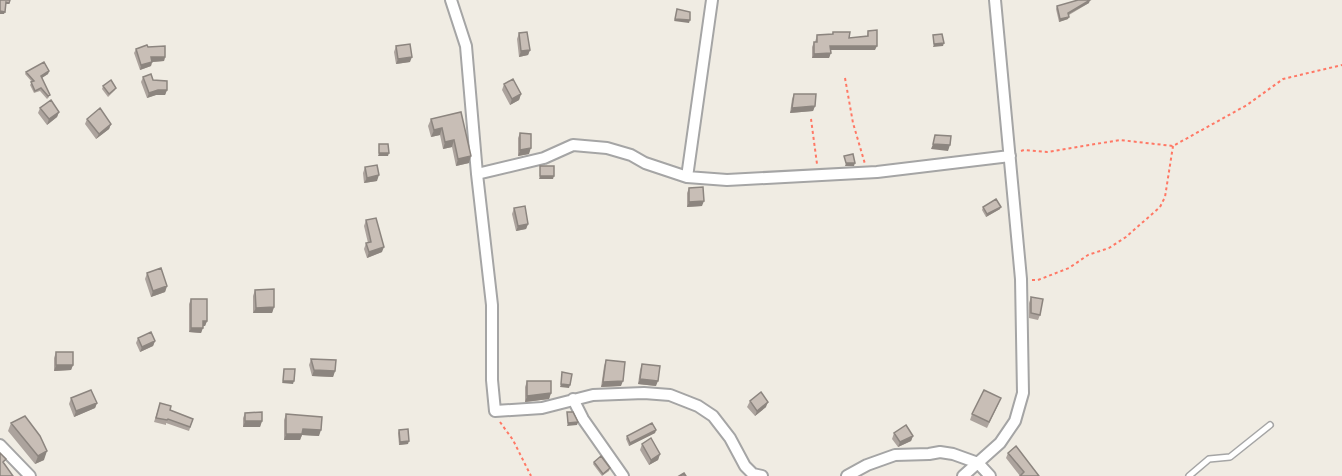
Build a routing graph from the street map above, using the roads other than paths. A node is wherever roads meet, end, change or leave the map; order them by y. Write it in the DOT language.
graph roads {
  1 [pos="451,0"];
  2 [pos="712,0"];
  3 [pos="995,0"];
  4 [pos="1010,156"];
  5 [pos="477,174"];
  6 [pos="687,177"];
  7 [pos="573,399"];
  8 [pos="1270,425"];
  9 [pos="0,445"];
  10 [pos="978,464"];
  11 [pos="30,476"];
  12 [pos="623,476"];
  13 [pos="762,476"];
  14 [pos="847,476"];
  15 [pos="963,476"];
  16 [pos="990,476"];
  17 [pos="1189,476"];
  1 -- 5 [label="street"];
  2 -- 6 [label="street"];
  3 -- 4 [label="street"];
  4 -- 6 [label="street"];
  4 -- 10 [label="street"];
  5 -- 6 [label="street"];
  5 -- 7 [label="street"];
  7 -- 12 [label="street"];
  7 -- 13 [label="street"];
  8 -- 17 [label="lane"];
  9 -- 11 [label="street"];
  10 -- 14 [label="street"];
  10 -- 15 [label="street"];
  10 -- 16 [label="street"];
}
